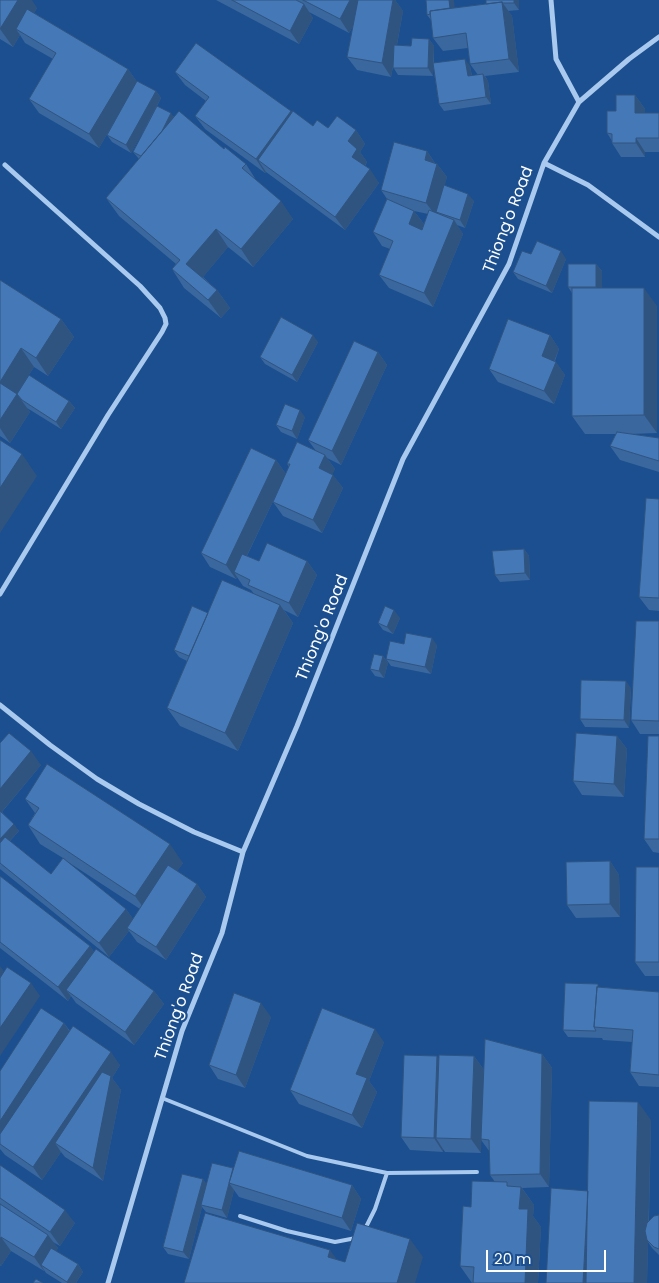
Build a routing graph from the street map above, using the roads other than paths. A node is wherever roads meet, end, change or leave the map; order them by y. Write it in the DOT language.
graph roads {
  1 [pos="552,0"];
  2 [pos="659,37"];
  3 [pos="579,102"];
  4 [pos="544,164"];
  5 [pos="5,165"];
  6 [pos="659,238"];
  7 [pos="0,594"];
  8 [pos="0,705"];
  9 [pos="243,852"];
  10 [pos="162,1098"];
  11 [pos="477,1172"];
  12 [pos="387,1173"];
  13 [pos="240,1216"];
  14 [pos="108,1283"];
  1 -- 3 [label="street"];
  2 -- 3 [label="street, Thiong'o Road"];
  3 -- 4 [label="street, Thiong'o Road"];
  4 -- 6 [label="street"];
  4 -- 9 [label="street, Thiong'o Road"];
  5 -- 7 [label="street"];
  8 -- 9 [label="street"];
  9 -- 10 [label="street, Thiong'o Road"];
  10 -- 12 [label="lane"];
  10 -- 14 [label="street, Thiong'o Road"];
  11 -- 12 [label="lane"];
  12 -- 13 [label="lane"];
}
